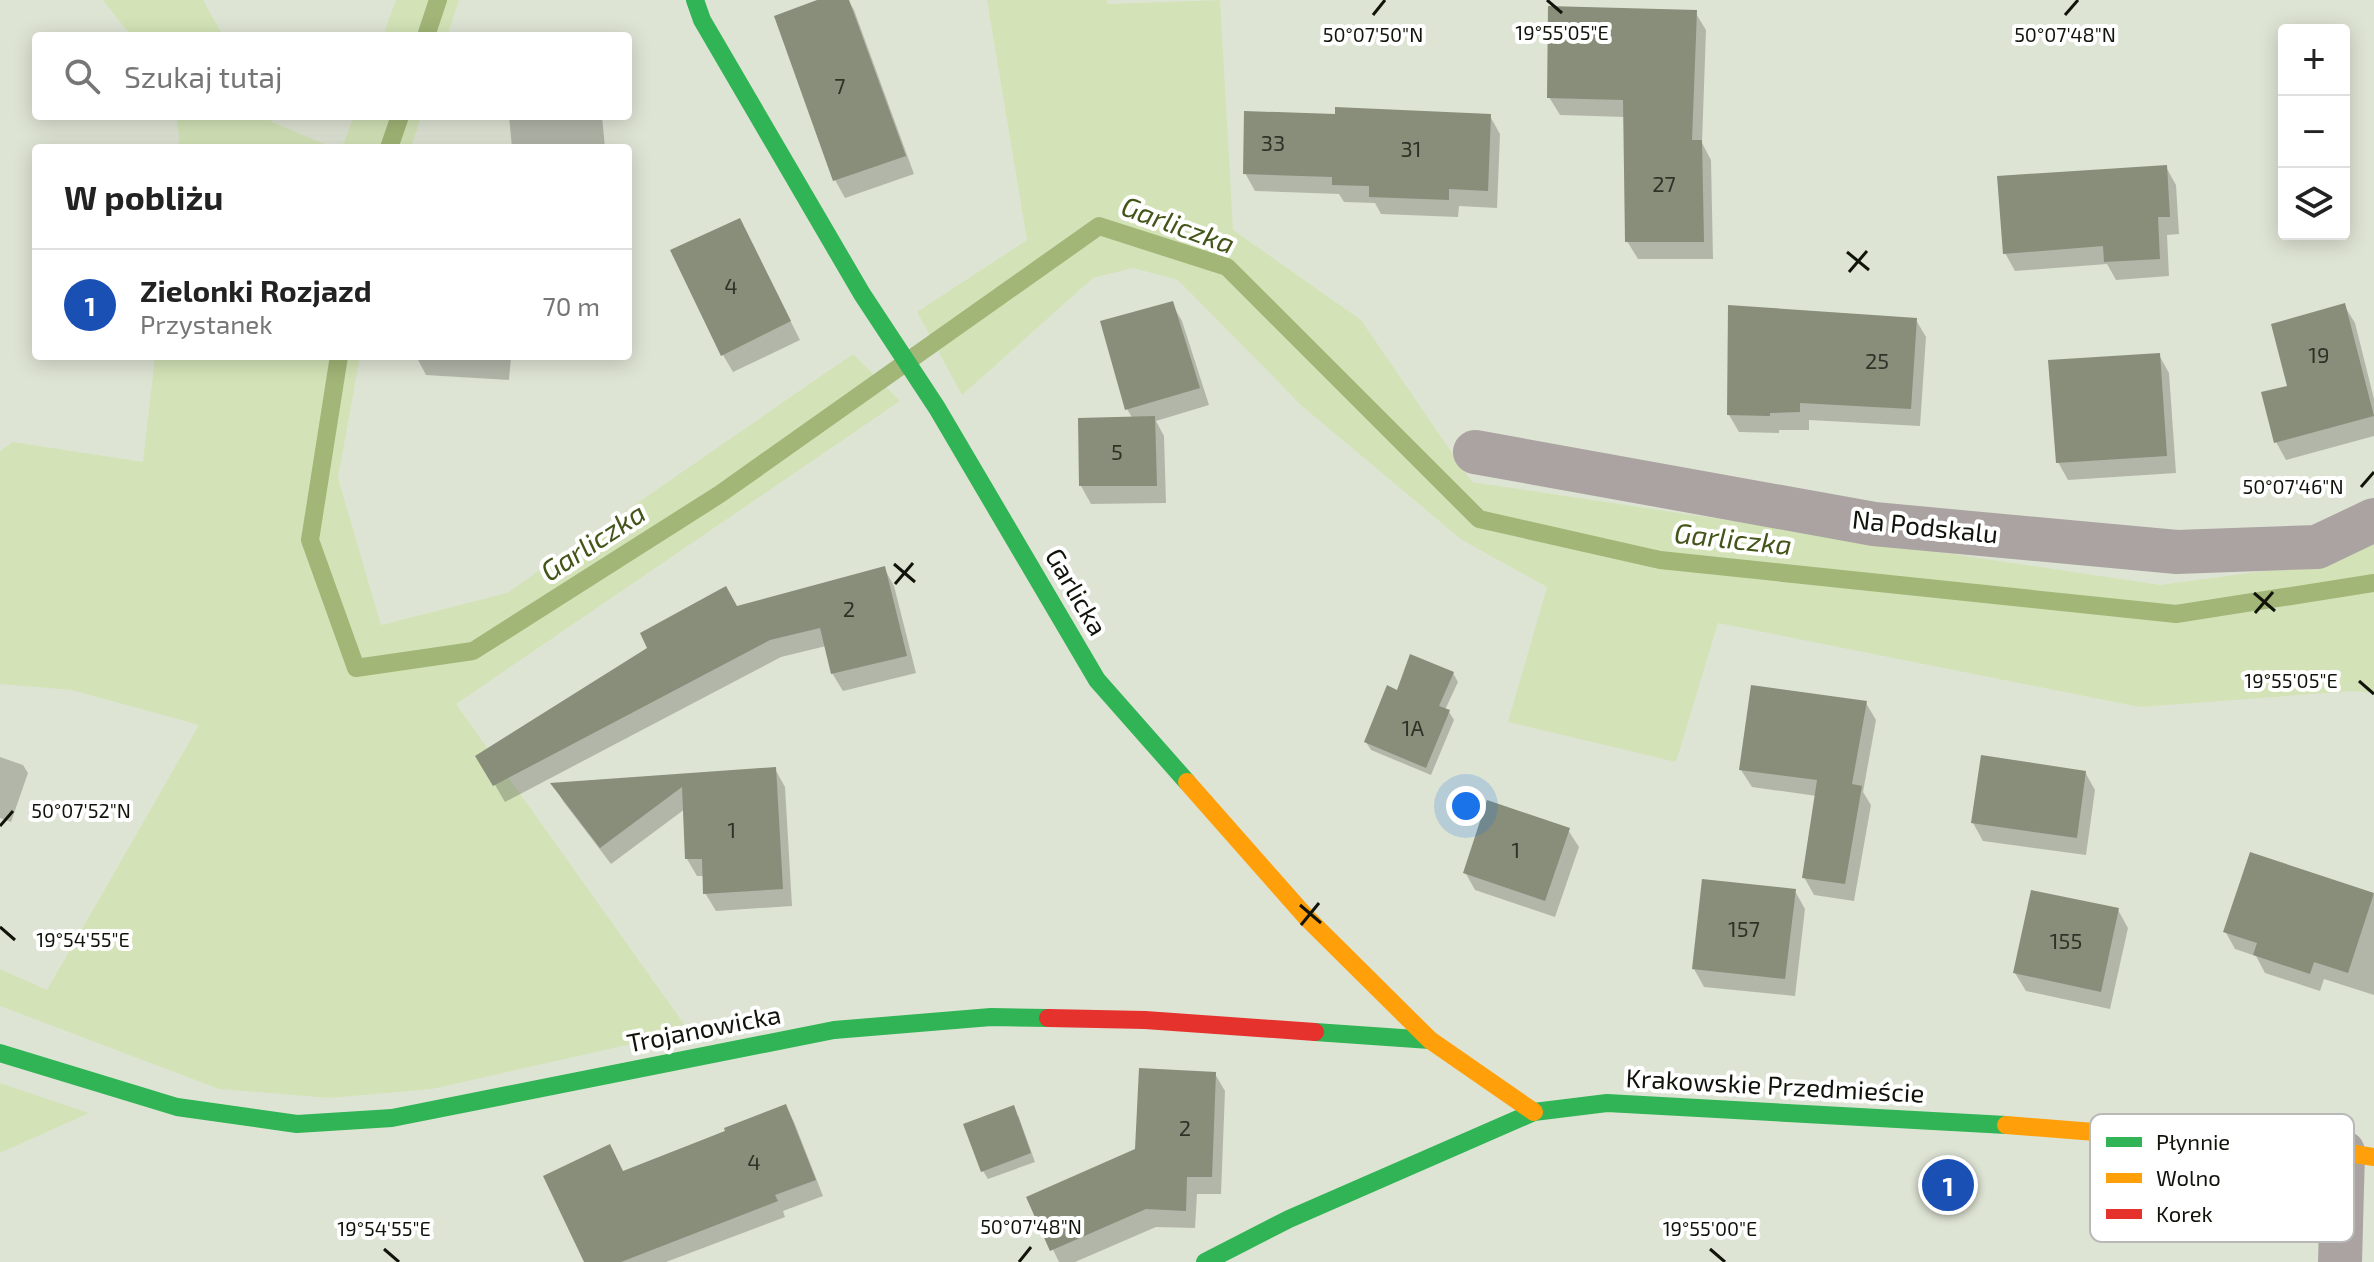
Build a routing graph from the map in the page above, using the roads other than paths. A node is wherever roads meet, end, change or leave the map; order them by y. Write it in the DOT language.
graph roads {
  1 [pos="695,0"];
  2 [pos="1475,452"];
  3 [pos="2374,520"];
  4 [pos="1430,1040"];
  5 [pos="0,1053"];
  6 [pos="1534,1112"];
  7 [pos="2090,1132"];
  8 [pos="2358,1155"];
  9 [pos="2354,1179"];
  10 [pos="2343,1242"];
  11 [pos="1205,1262"];
  12 [pos="2340,1262"];
  1 -- 4 [label="street, Garlicka"];
  2 -- 3 [label="street, Na Podskalu"];
  4 -- 5 [label="street, Trojanowicka"];
  4 -- 6 [label="street, Garlicka"];
  6 -- 7 [label="street, Krakowskie Przedmieście"];
  6 -- 11 [label="street, Krakowskie Przedmieście"];
  8 -- 9 [label="street"];
  10 -- 12 [label="street"];
}
